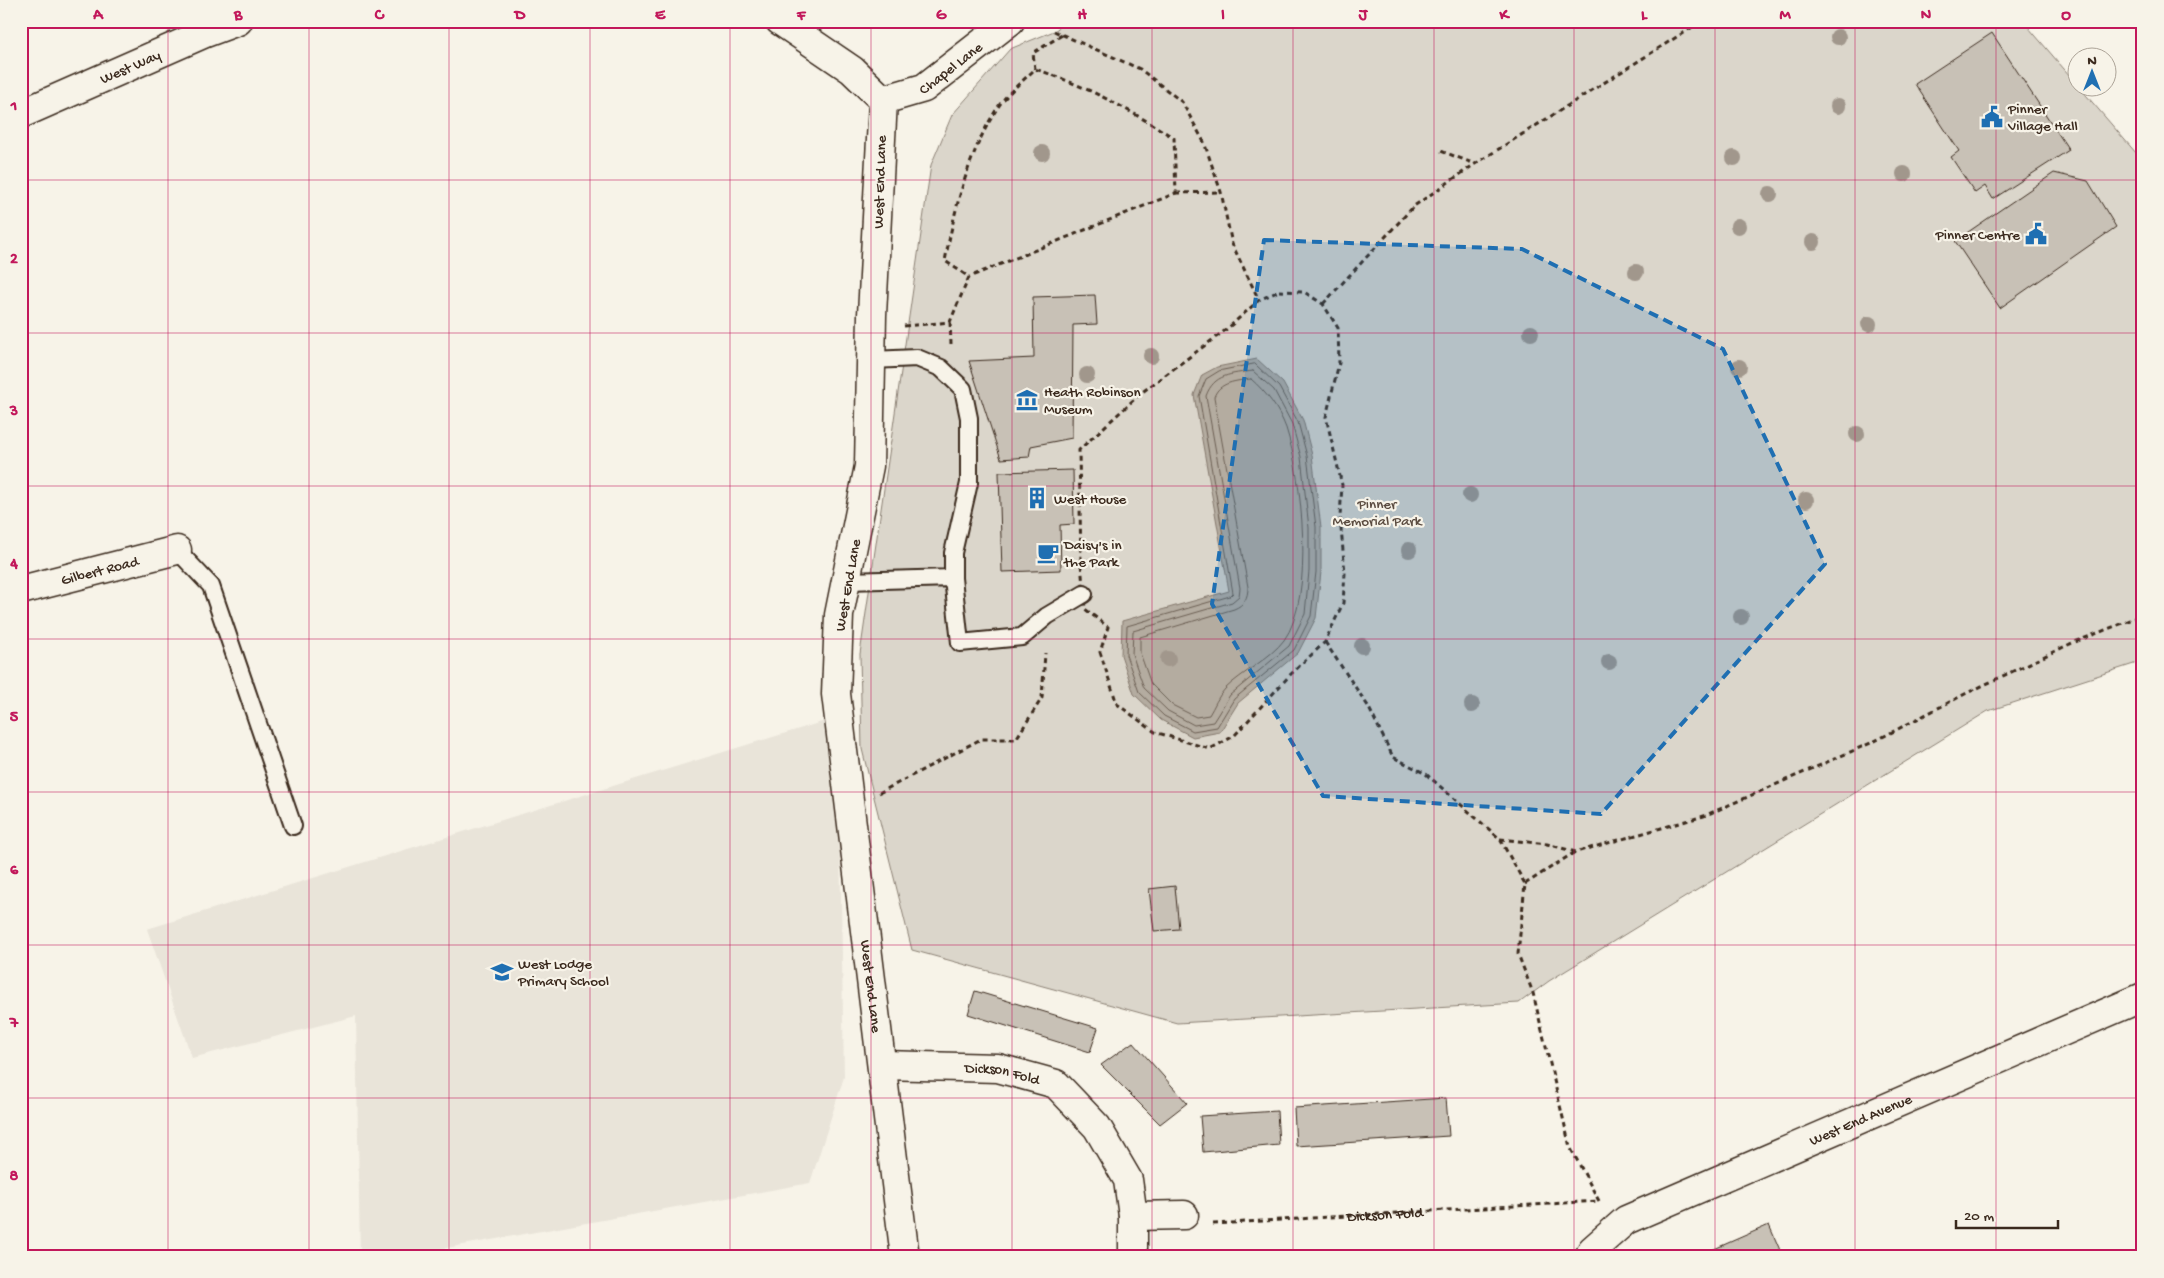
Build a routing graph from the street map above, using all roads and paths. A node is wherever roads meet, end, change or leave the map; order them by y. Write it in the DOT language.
graph roads {
  1 [pos="238,21"];
  2 [pos="780,21"];
  3 [pos="1010,21"];
  4 [pos="1702,21"];
  5 [pos="1054,31"];
  6 [pos="1062,34"];
  7 [pos="1035,69"];
  8 [pos="883,100"];
  9 [pos="21,114"];
  10 [pos="1441,151"];
  11 [pos="1475,164"];
  12 [pos="1176,192"];
  13 [pos="1221,192"];
  14 [pos="969,277"];
  15 [pos="1259,300"];
  16 [pos="1323,304"];
  17 [pos="874,330"];
  18 [pos="872,360"];
  19 [pos="177,550"];
  20 [pos="953,578"];
  21 [pos="847,581"];
  22 [pos="21,590"];
  23 [pos="1084,594"];
  24 [pos="2143,615"];
  25 [pos="1047,616"];
  26 [pos="1324,642"];
  27 [pos="851,822"];
  28 [pos="293,826"];
  29 [pos="1500,839"];
  30 [pos="1576,852"];
  31 [pos="1525,884"];
  32 [pos="2143,997"];
  33 [pos="882,1065"];
  34 [pos="1599,1201"];
  35 [pos="1184,1215"];
  36 [pos="1133,1216"];
  37 [pos="1626,1220"];
  38 [pos="1212,1224"];
  39 [pos="905,1257"];
  40 [pos="1133,1257"];
  41 [pos="1589,1257"];
  1 -- 9 [label="street, West Way"];
  2 -- 8 [label="street"];
  3 -- 8 [label="street, Chapel Lane"];
  4 -- 11 [label="path"];
  5 -- 6 [label="path"];
  6 -- 7 [label="path"];
  6 -- 13 [label="path"];
  7 -- 12 [label="path"];
  7 -- 14 [label="path"];
  8 -- 17 [label="street, West End Lane"];
  10 -- 11 [label="path"];
  11 -- 16 [label="path"];
  12 -- 13 [label="path"];
  12 -- 14 [label="path"];
  13 -- 15 [label="path"];
  14 -- 17 [label="path"];
  15 -- 16 [label="path"];
  15 -- 23 [label="path"];
  16 -- 26 [label="path"];
  17 -- 18 [label="street, West End Lane"];
  18 -- 20 [label="lane"];
  18 -- 21 [label="street, West End Lane"];
  19 -- 22 [label="street, Gilbert Road"];
  19 -- 28 [label="lane"];
  20 -- 21 [label="lane"];
  20 -- 25 [label="lane"];
  21 -- 27 [label="street, West End Lane"];
  23 -- 25 [label="lane"];
  23 -- 26 [label="path"];
  24 -- 30 [label="path"];
  25 -- 27 [label="path"];
  26 -- 29 [label="path"];
  27 -- 33 [label="street, West End Lane"];
  29 -- 30 [label="path"];
  29 -- 31 [label="path"];
  30 -- 31 [label="path"];
  31 -- 34 [label="path"];
  32 -- 37 [label="street, West End Avenue"];
  33 -- 36 [label="street, Dickson Fold"];
  33 -- 39 [label="street, West End Lane"];
  34 -- 37 [label="path"];
  34 -- 38 [label="path, Dickson Fold"];
  35 -- 36 [label="street"];
  36 -- 40 [label="street, Dickson Fold"];
  37 -- 41 [label="street, West End Avenue"];
}
